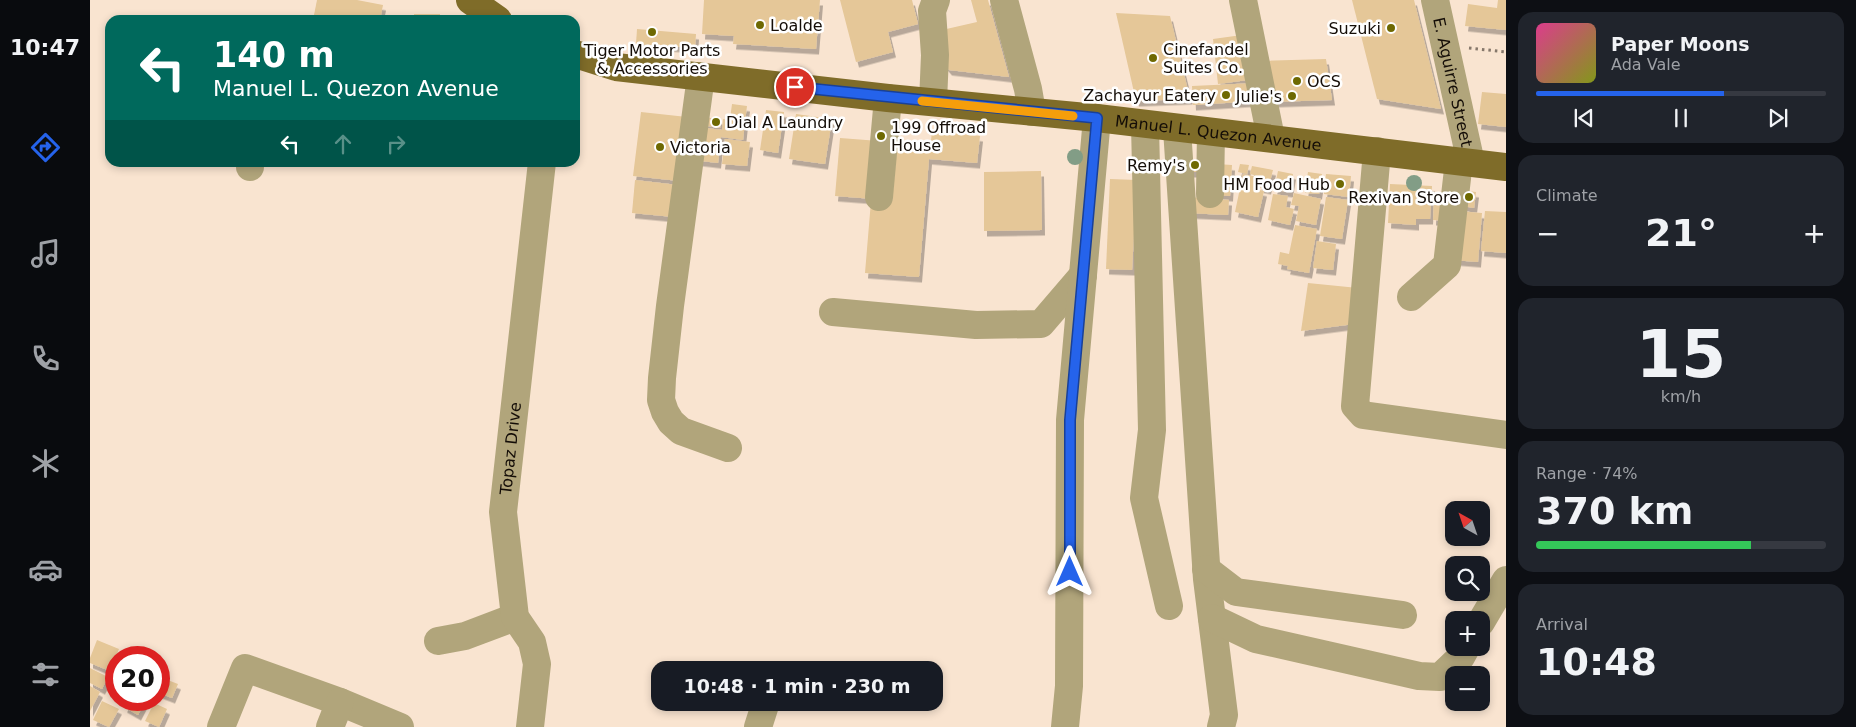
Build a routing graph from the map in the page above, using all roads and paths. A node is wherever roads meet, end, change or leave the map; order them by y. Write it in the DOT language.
graph roads {
  1 [pos="470,0"];
  2 [pos="936,0"];
  3 [pos="1004,0"];
  4 [pos="1243,0"];
  5 [pos="1435,0"];
  6 [pos="491,15"];
  7 [pos="1445,48"];
  8 [pos="1506,52"];
  9 [pos="580,56"];
  10 [pos="702,76"];
  11 [pos="888,98"];
  12 [pos="933,102"];
  13 [pos="1032,112"];
  14 [pos="1097,118"];
  15 [pos="1145,125"];
  16 [pos="1177,129"];
  17 [pos="1211,132"];
  18 [pos="1271,138"];
  19 [pos="1377,151"];
  20 [pos="1465,162"];
  21 [pos="541,167"];
  22 [pos="1506,167"];
  23 [pos="1210,194"];
  24 [pos="879,197"];
  25 [pos="1083,275"];
  26 [pos="1411,297"];
  27 [pos="833,312"];
  28 [pos="1506,435"];
  29 [pos="728,448"];
  30 [pos="1206,569"];
  31 [pos="1506,580"];
  32 [pos="1169,606"];
  33 [pos="1488,611"];
  34 [pos="1403,615"];
  35 [pos="516,618"];
  36 [pos="1212,618"];
  37 [pos="438,640"];
  38 [pos="1462,656"];
  39 [pos="340,702"];
  40 [pos="763,711"];
  41 [pos="221,727"];
  42 [pos="330,727"];
  43 [pos="399,727"];
  44 [pos="530,727"];
  45 [pos="758,727"];
  46 [pos="1064,727"];
  47 [pos="1221,727"];
  1 -- 6 [label="main road"];
  2 -- 12 [label="street"];
  3 -- 13 [label="street"];
  4 -- 18 [label="street"];
  5 -- 7 [label="street, E. Aguirre Street"];
  7 -- 8 [label="path"];
  7 -- 20 [label="street, E. Aguirre Street"];
  9 -- 10 [label="main road, Manuel L. Quezon Avenue"];
  10 -- 11 [label="main road, Manuel L. Quezon Avenue"];
  10 -- 29 [label="street"];
  11 -- 12 [label="main road, Manuel L. Quezon Avenue"];
  11 -- 24 [label="street"];
  12 -- 13 [label="main road, Manuel L. Quezon Avenue"];
  13 -- 14 [label="main road, Manuel L. Quezon Avenue"];
  14 -- 15 [label="main road, Manuel L. Quezon Avenue"];
  14 -- 25 [label="street"];
  15 -- 16 [label="main road, Manuel L. Quezon Avenue"];
  15 -- 32 [label="street"];
  16 -- 17 [label="main road, Manuel L. Quezon Avenue"];
  16 -- 30 [label="street"];
  17 -- 18 [label="main road, Manuel L. Quezon Avenue"];
  17 -- 23 [label="street"];
  18 -- 19 [label="main road, Manuel L. Quezon Avenue"];
  19 -- 20 [label="main road, Manuel L. Quezon Avenue"];
  19 -- 28 [label="street"];
  20 -- 22 [label="main road, Manuel L. Quezon Avenue"];
  20 -- 26 [label="street, E. Aguirre Street"];
  21 -- 35 [label="street, Topaz Drive"];
  25 -- 27 [label="street"];
  25 -- 46 [label="street"];
  30 -- 34 [label="street"];
  30 -- 36 [label="street"];
  31 -- 33 [label="street"];
  35 -- 37 [label="street"];
  35 -- 44 [label="street, Topaz Drive"];
  36 -- 38 [label="street"];
  36 -- 47 [label="street"];
  39 -- 41 [label="street"];
  39 -- 42 [label="street"];
  39 -- 43 [label="street"];
  40 -- 45 [label="street"];
}
